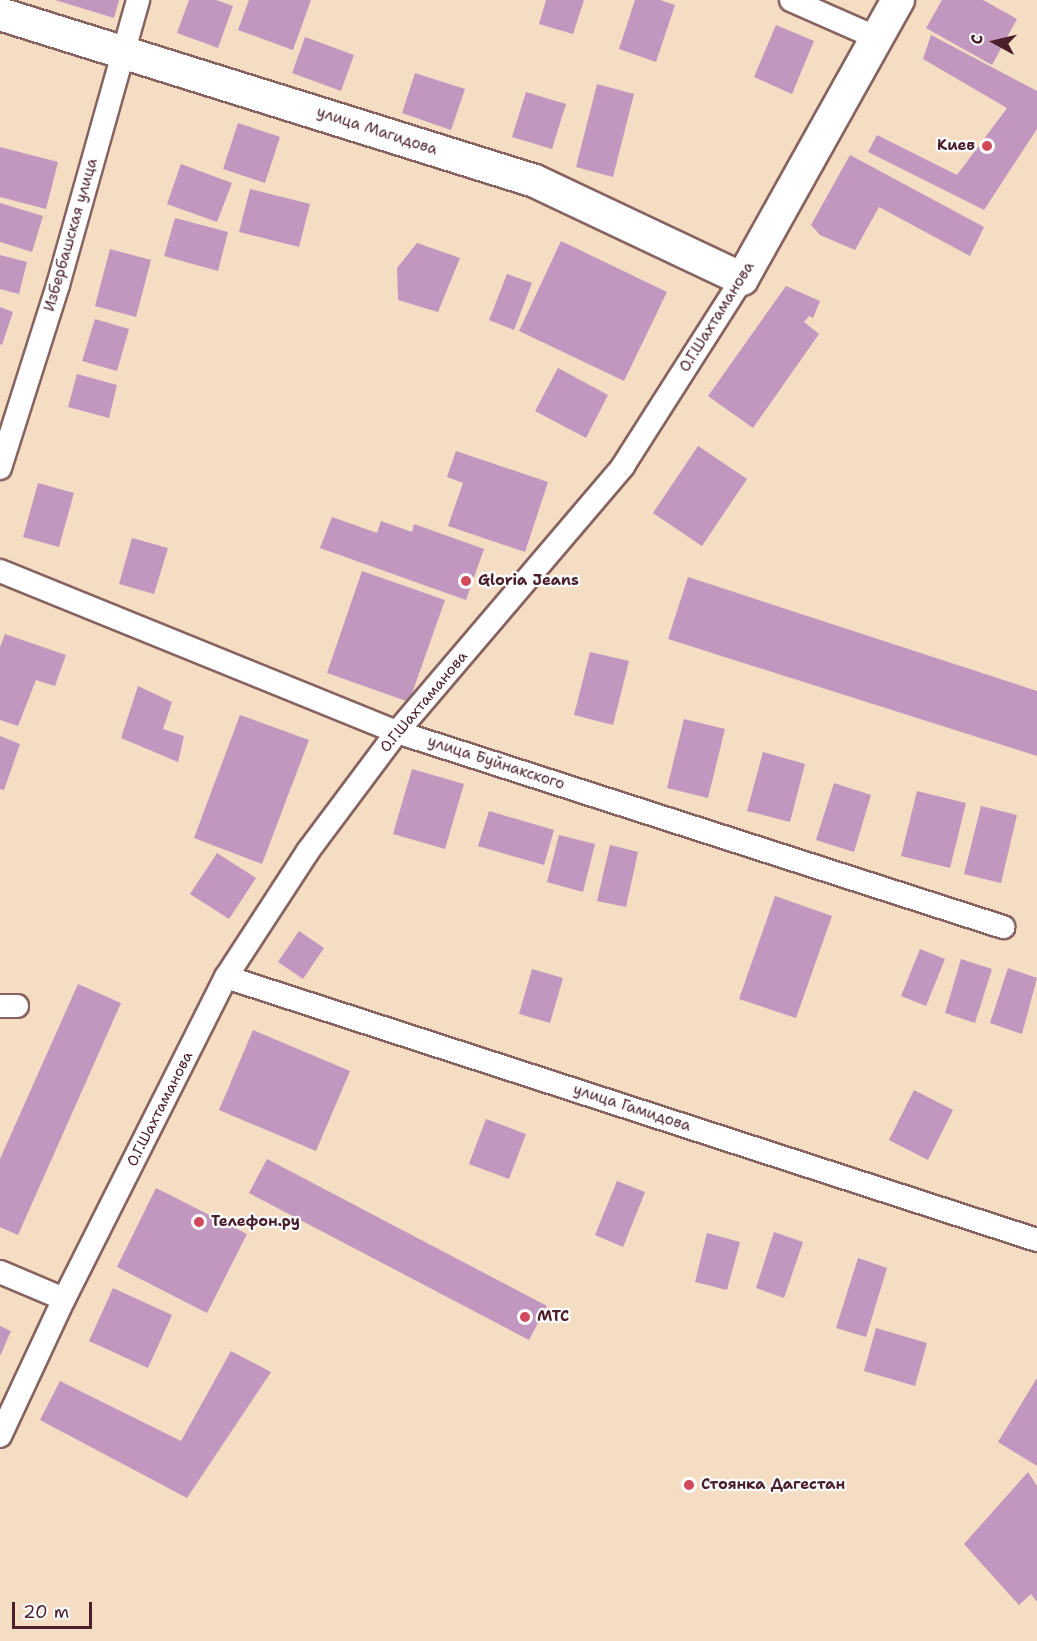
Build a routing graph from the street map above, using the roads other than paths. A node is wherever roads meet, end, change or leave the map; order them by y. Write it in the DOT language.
graph roads {
  1 [pos="138,0"];
  2 [pos="791,0"];
  3 [pos="898,0"];
  4 [pos="0,14"];
  5 [pos="877,38"];
  6 [pos="122,51"];
  7 [pos="742,279"];
  8 [pos="0,468"];
  9 [pos="0,571"];
  10 [pos="397,732"];
  11 [pos="1003,927"];
  12 [pos="226,977"];
  13 [pos="1037,1240"];
  14 [pos="0,1272"];
  15 [pos="64,1299"];
  16 [pos="0,1436"];
  1 -- 6 [label="street, Избербашская улица"];
  2 -- 5 [label="street"];
  3 -- 5 [label="main road, О.Г.Шахтаманова"];
  4 -- 6 [label="main road, улица Магидова"];
  5 -- 7 [label="main road, О.Г.Шахтаманова"];
  6 -- 7 [label="main road, улица Магидова"];
  6 -- 8 [label="street, Избербашская улица"];
  7 -- 10 [label="street, О.Г.Шахтаманова"];
  9 -- 10 [label="street, улица Буйнакского"];
  10 -- 11 [label="street, улица Буйнакского"];
  10 -- 12 [label="street, О.Г.Шахтаманова"];
  12 -- 13 [label="street, улица Гамидова"];
  12 -- 15 [label="street, О.Г.Шахтаманова"];
  14 -- 15 [label="street"];
  15 -- 16 [label="street, О.Г.Шахтаманова"];
}
